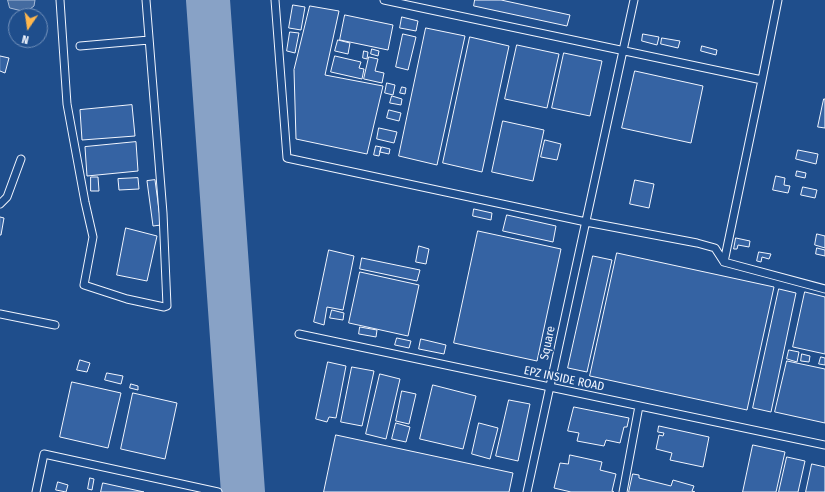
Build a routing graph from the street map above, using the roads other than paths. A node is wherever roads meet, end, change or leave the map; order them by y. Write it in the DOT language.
graph roads {
  1 [pos="60,0"];
  2 [pos="146,0"];
  3 [pos="275,0"];
  4 [pos="384,0"];
  5 [pos="634,0"];
  6 [pos="778,0"];
  7 [pos="149,40"];
  8 [pos="80,46"];
  9 [pos="623,50"];
  10 [pos="762,80"];
  11 [pos="21,159"];
  12 [pos="0,204"];
  13 [pos="586,222"];
  14 [pos="724,262"];
  15 [pos="825,289"];
  16 [pos="0,314"];
  17 [pos="55,325"];
  18 [pos="299,334"];
  19 [pos="550,387"];
  20 [pos="639,406"];
  21 [pos="825,445"];
  22 [pos="36,492"];
  23 [pos="218,492"];
  24 [pos="528,492"];
  25 [pos="623,492"];
  1 -- 7 [label="street"];
  2 -- 7 [label="street"];
  3 -- 13 [label="street"];
  4 -- 9 [label="street"];
  5 -- 9 [label="street, Square"];
  6 -- 10 [label="street"];
  7 -- 8 [label="street"];
  9 -- 10 [label="street"];
  9 -- 13 [label="street, Square"];
  10 -- 14 [label="street"];
  11 -- 12 [label="street"];
  13 -- 14 [label="street"];
  13 -- 19 [label="street, Square"];
  14 -- 15 [label="street"];
  16 -- 17 [label="street"];
  18 -- 19 [label="street, EPZ INSIDE ROAD"];
  19 -- 20 [label="street, EPZ INSIDE ROAD"];
  19 -- 24 [label="street, Square"];
  20 -- 21 [label="street, EPZ INSIDE ROAD"];
  20 -- 25 [label="street"];
  22 -- 23 [label="street"];
}
